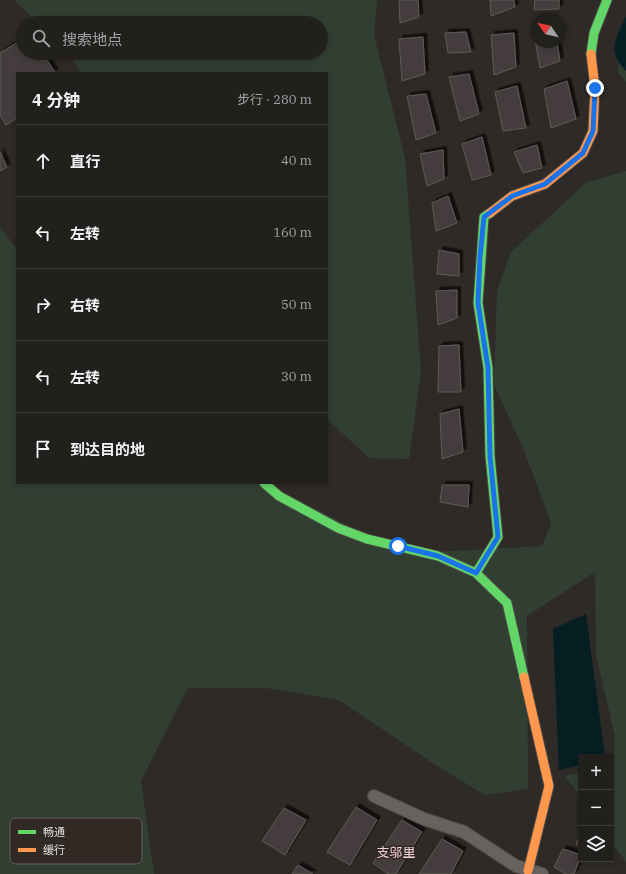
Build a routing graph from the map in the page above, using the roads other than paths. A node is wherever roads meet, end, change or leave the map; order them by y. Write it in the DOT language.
graph roads {
  1 [pos="607,0"];
  2 [pos="265,484"];
  3 [pos="476,573"];
  4 [pos="374,796"];
  5 [pos="528,871"];
  6 [pos="542,874"];
  1 -- 3 [label="street"];
  2 -- 3 [label="street"];
  3 -- 5 [label="street"];
  4 -- 5 [label="street"];
  5 -- 6 [label="street"];
}
